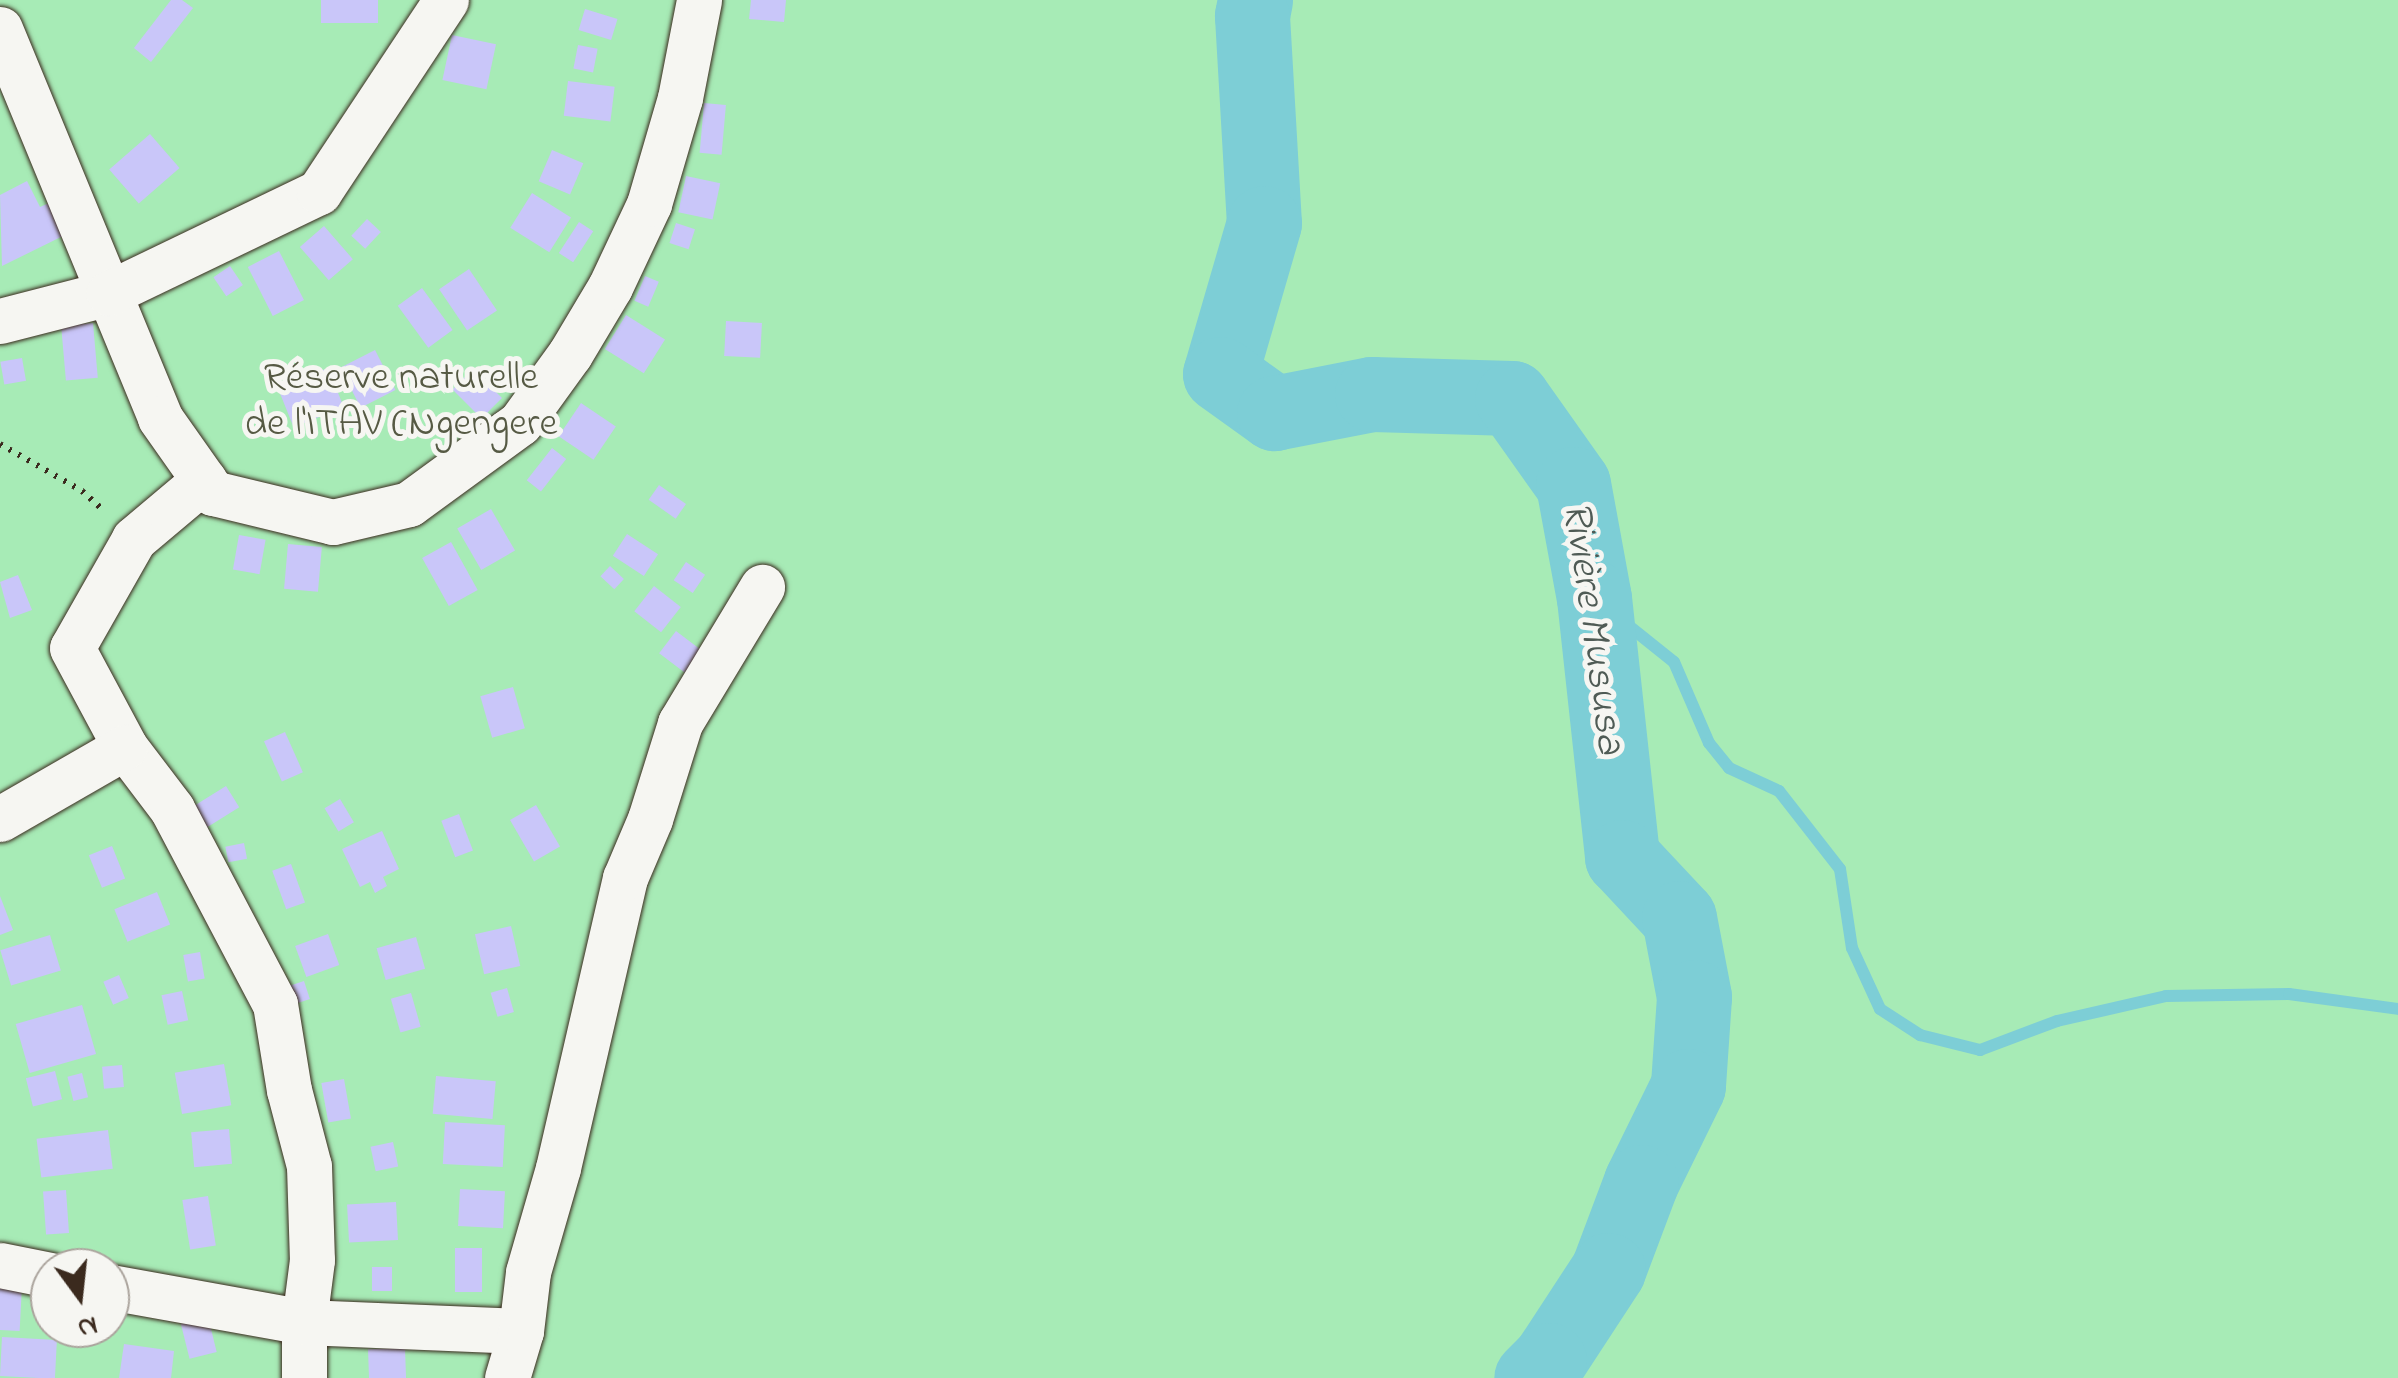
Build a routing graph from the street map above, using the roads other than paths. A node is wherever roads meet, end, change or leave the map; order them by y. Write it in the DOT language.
graph roads {
  1 [pos="446,0"];
  2 [pos="699,0"];
  3 [pos="0,29"];
  4 [pos="109,293"];
  5 [pos="0,321"];
  6 [pos="204,480"];
  7 [pos="762,587"];
  8 [pos="125,746"];
  9 [pos="0,820"];
  10 [pos="0,1264"];
  11 [pos="30,1271"];
  12 [pos="130,1291"];
  13 [pos="304,1322"];
  14 [pos="522,1330"];
  15 [pos="304,1378"];
  16 [pos="507,1378"];
  1 -- 4 [label="street"];
  2 -- 6 [label="street"];
  3 -- 4 [label="street"];
  4 -- 5 [label="street"];
  4 -- 6 [label="street"];
  6 -- 8 [label="street"];
  7 -- 14 [label="street"];
  8 -- 9 [label="street"];
  8 -- 13 [label="street"];
  10 -- 11 [label="street"];
  12 -- 13 [label="street"];
  13 -- 14 [label="street"];
  13 -- 15 [label="street"];
  14 -- 16 [label="street"];
}
